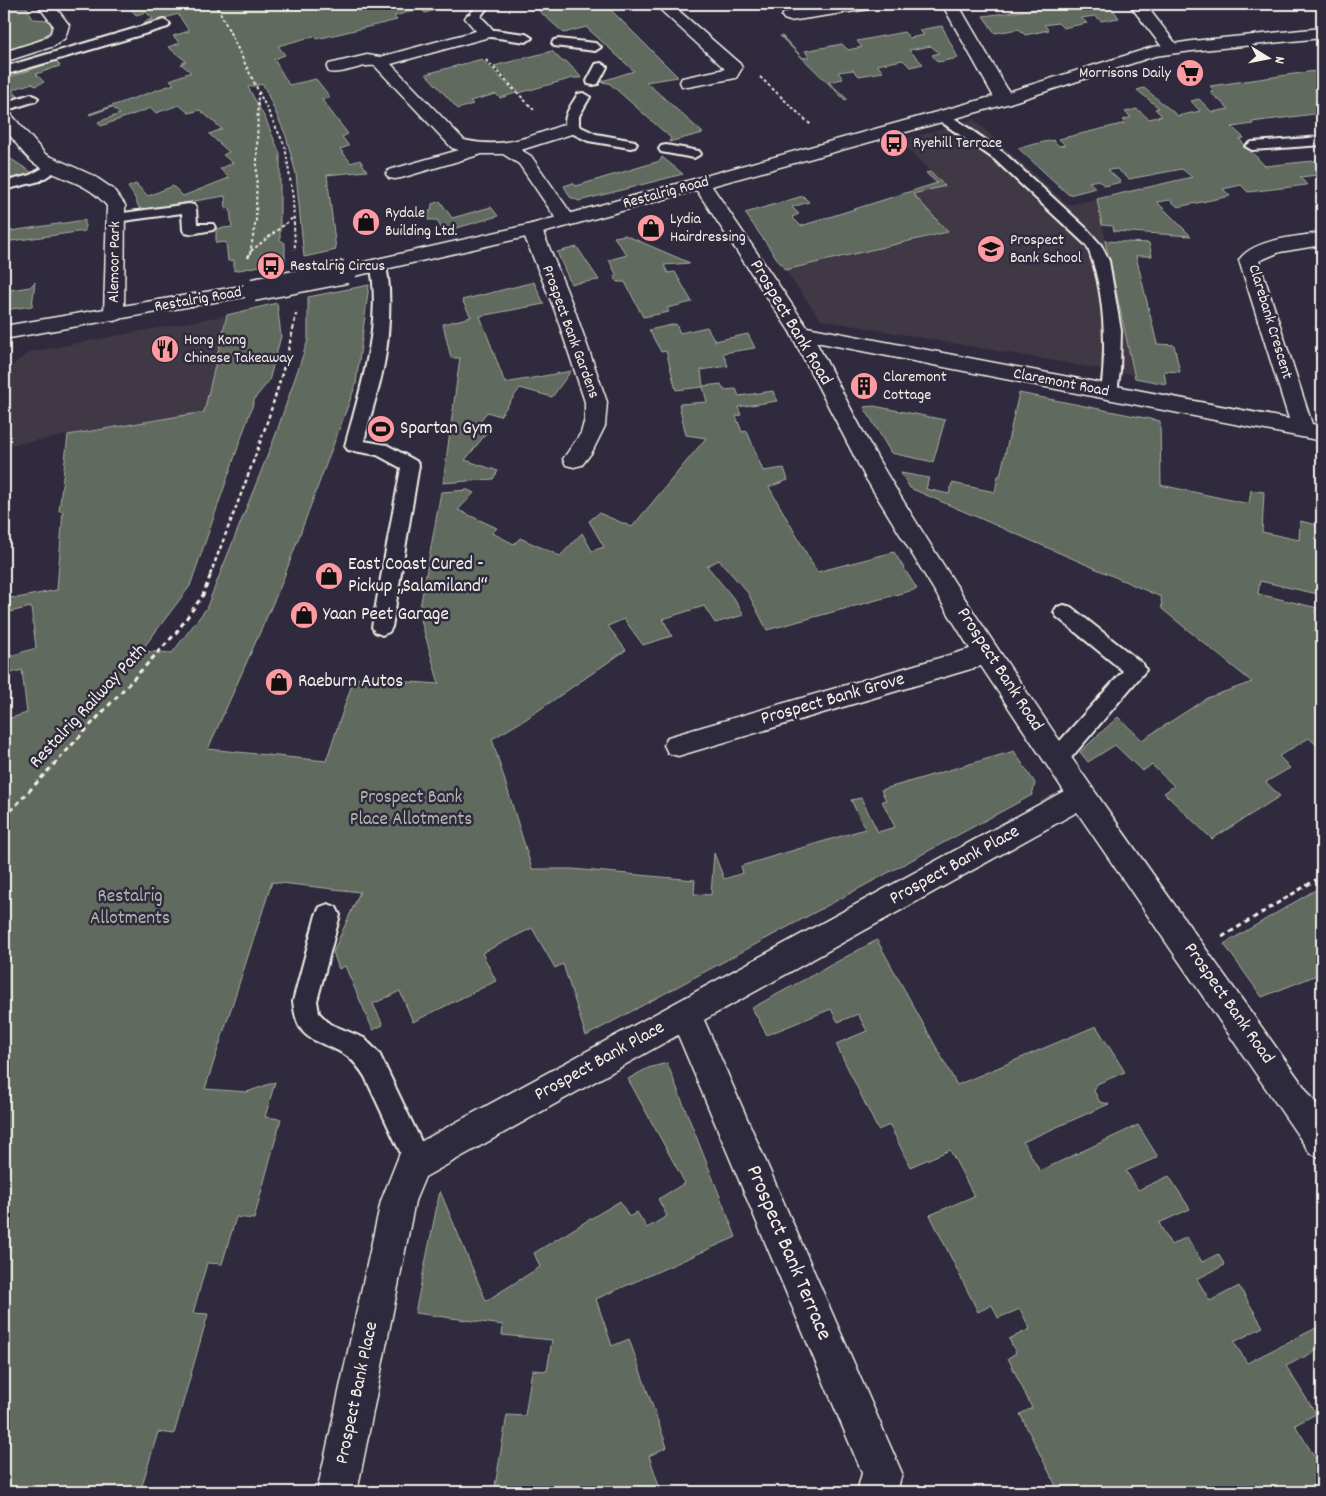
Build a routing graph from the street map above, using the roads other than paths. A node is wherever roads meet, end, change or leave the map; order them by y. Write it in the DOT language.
graph roads {
  1 [pos="44,4"];
  2 [pos="484,4"];
  3 [pos="662,4"];
  4 [pos="869,4"];
  5 [pos="950,4"];
  6 [pos="1137,4"];
  7 [pos="790,16"];
  8 [pos="472,18"];
  9 [pos="164,24"];
  10 [pos="487,33"];
  11 [pos="1322,33"];
  12 [pos="526,38"];
  13 [pos="558,43"];
  14 [pos="595,47"];
  15 [pos="1172,48"];
  16 [pos="4,57"];
  17 [pos="380,62"];
  18 [pos="601,67"];
  19 [pos="335,68"];
  20 [pos="4,71"];
  21 [pos="593,81"];
  22 [pos="688,82"];
  23 [pos="583,97"];
  24 [pos="31,98"];
  25 [pos="1004,99"];
  26 [pos="4,116"];
  27 [pos="942,116"];
  28 [pos="564,131"];
  29 [pos="1322,140"];
  30 [pos="630,144"];
  31 [pos="1252,146"];
  32 [pos="481,149"];
  33 [pos="507,149"];
  34 [pos="666,149"];
  35 [pos="694,154"];
  36 [pos="54,166"];
  37 [pos="395,174"];
  38 [pos="702,183"];
  39 [pos="4,186"];
  40 [pos="116,218"];
  41 [pos="566,219"];
  42 [pos="208,227"];
  43 [pos="532,230"];
  44 [pos="1322,239"];
  45 [pos="378,264"];
  46 [pos="114,315"];
  47 [pos="800,332"];
  48 [pos="4,333"];
  49 [pos="1109,392"];
  50 [pos="1313,431"];
  51 [pos="574,459"];
  52 [pos="1064,612"];
  53 [pos="382,627"];
  54 [pos="987,654"];
  55 [pos="678,745"];
  56 [pos="1057,759"];
  57 [pos="1082,795"];
  58 [pos="328,914"];
  59 [pos="686,1015"];
  60 [pos="1322,1140"];
  61 [pos="418,1162"];
  62 [pos="337,1492"];
  63 [pos="877,1492"];
  1 -- 16 [label="street"];
  2 -- 8 [label="lane"];
  3 -- 22 [label="street"];
  4 -- 7 [label="street"];
  5 -- 25 [label="street"];
  6 -- 15 [label="street"];
  8 -- 10 [label="street"];
  9 -- 20 [label="lane"];
  10 -- 12 [label="lane"];
  10 -- 17 [label="street"];
  11 -- 15 [label="street, Restalrig Road"];
  13 -- 14 [label="lane"];
  15 -- 25 [label="street, Restalrig Road"];
  17 -- 19 [label="street"];
  17 -- 32 [label="street"];
  18 -- 21 [label="lane"];
  23 -- 28 [label="lane"];
  24 -- 26 [label="lane"];
  25 -- 27 [label="street, Restalrig Road"];
  26 -- 36 [label="street, Alemoor Park"];
  27 -- 38 [label="street, Restalrig Road"];
  27 -- 49 [label="lane"];
  28 -- 30 [label="lane"];
  28 -- 33 [label="street"];
  29 -- 31 [label="lane"];
  32 -- 33 [label="street"];
  32 -- 37 [label="street"];
  33 -- 41 [label="street"];
  34 -- 35 [label="lane"];
  36 -- 39 [label="lane"];
  36 -- 40 [label="street, Alemoor Park"];
  38 -- 41 [label="street, Restalrig Road"];
  38 -- 47 [label="street, Prospect Bank Road"];
  40 -- 42 [label="lane"];
  40 -- 46 [label="street, Alemoor Park"];
  41 -- 43 [label="street, Restalrig Road"];
  43 -- 45 [label="street, Restalrig Road"];
  43 -- 51 [label="street, Prospect Bank Gardens"];
  44 -- 50 [label="street, Clarebank Crescent"];
  45 -- 46 [label="street, Restalrig Road, bridge"];
  45 -- 53 [label="lane"];
  46 -- 48 [label="street, Restalrig Road"];
  47 -- 49 [label="street, Claremont Road"];
  47 -- 54 [label="street, Prospect Bank Road"];
  49 -- 50 [label="street, Claremont Road"];
  52 -- 56 [label="lane"];
  54 -- 55 [label="street, Prospect Bank Grove"];
  54 -- 56 [label="street, Prospect Bank Road"];
  56 -- 57 [label="street, Prospect Bank Road"];
  57 -- 59 [label="street, Prospect Bank Place"];
  57 -- 60 [label="street, Prospect Bank Road"];
  58 -- 61 [label="lane"];
  59 -- 61 [label="street, Prospect Bank Place"];
  59 -- 63 [label="street, Prospect Bank Terrace"];
  61 -- 62 [label="street, Prospect Bank Place"];
}
